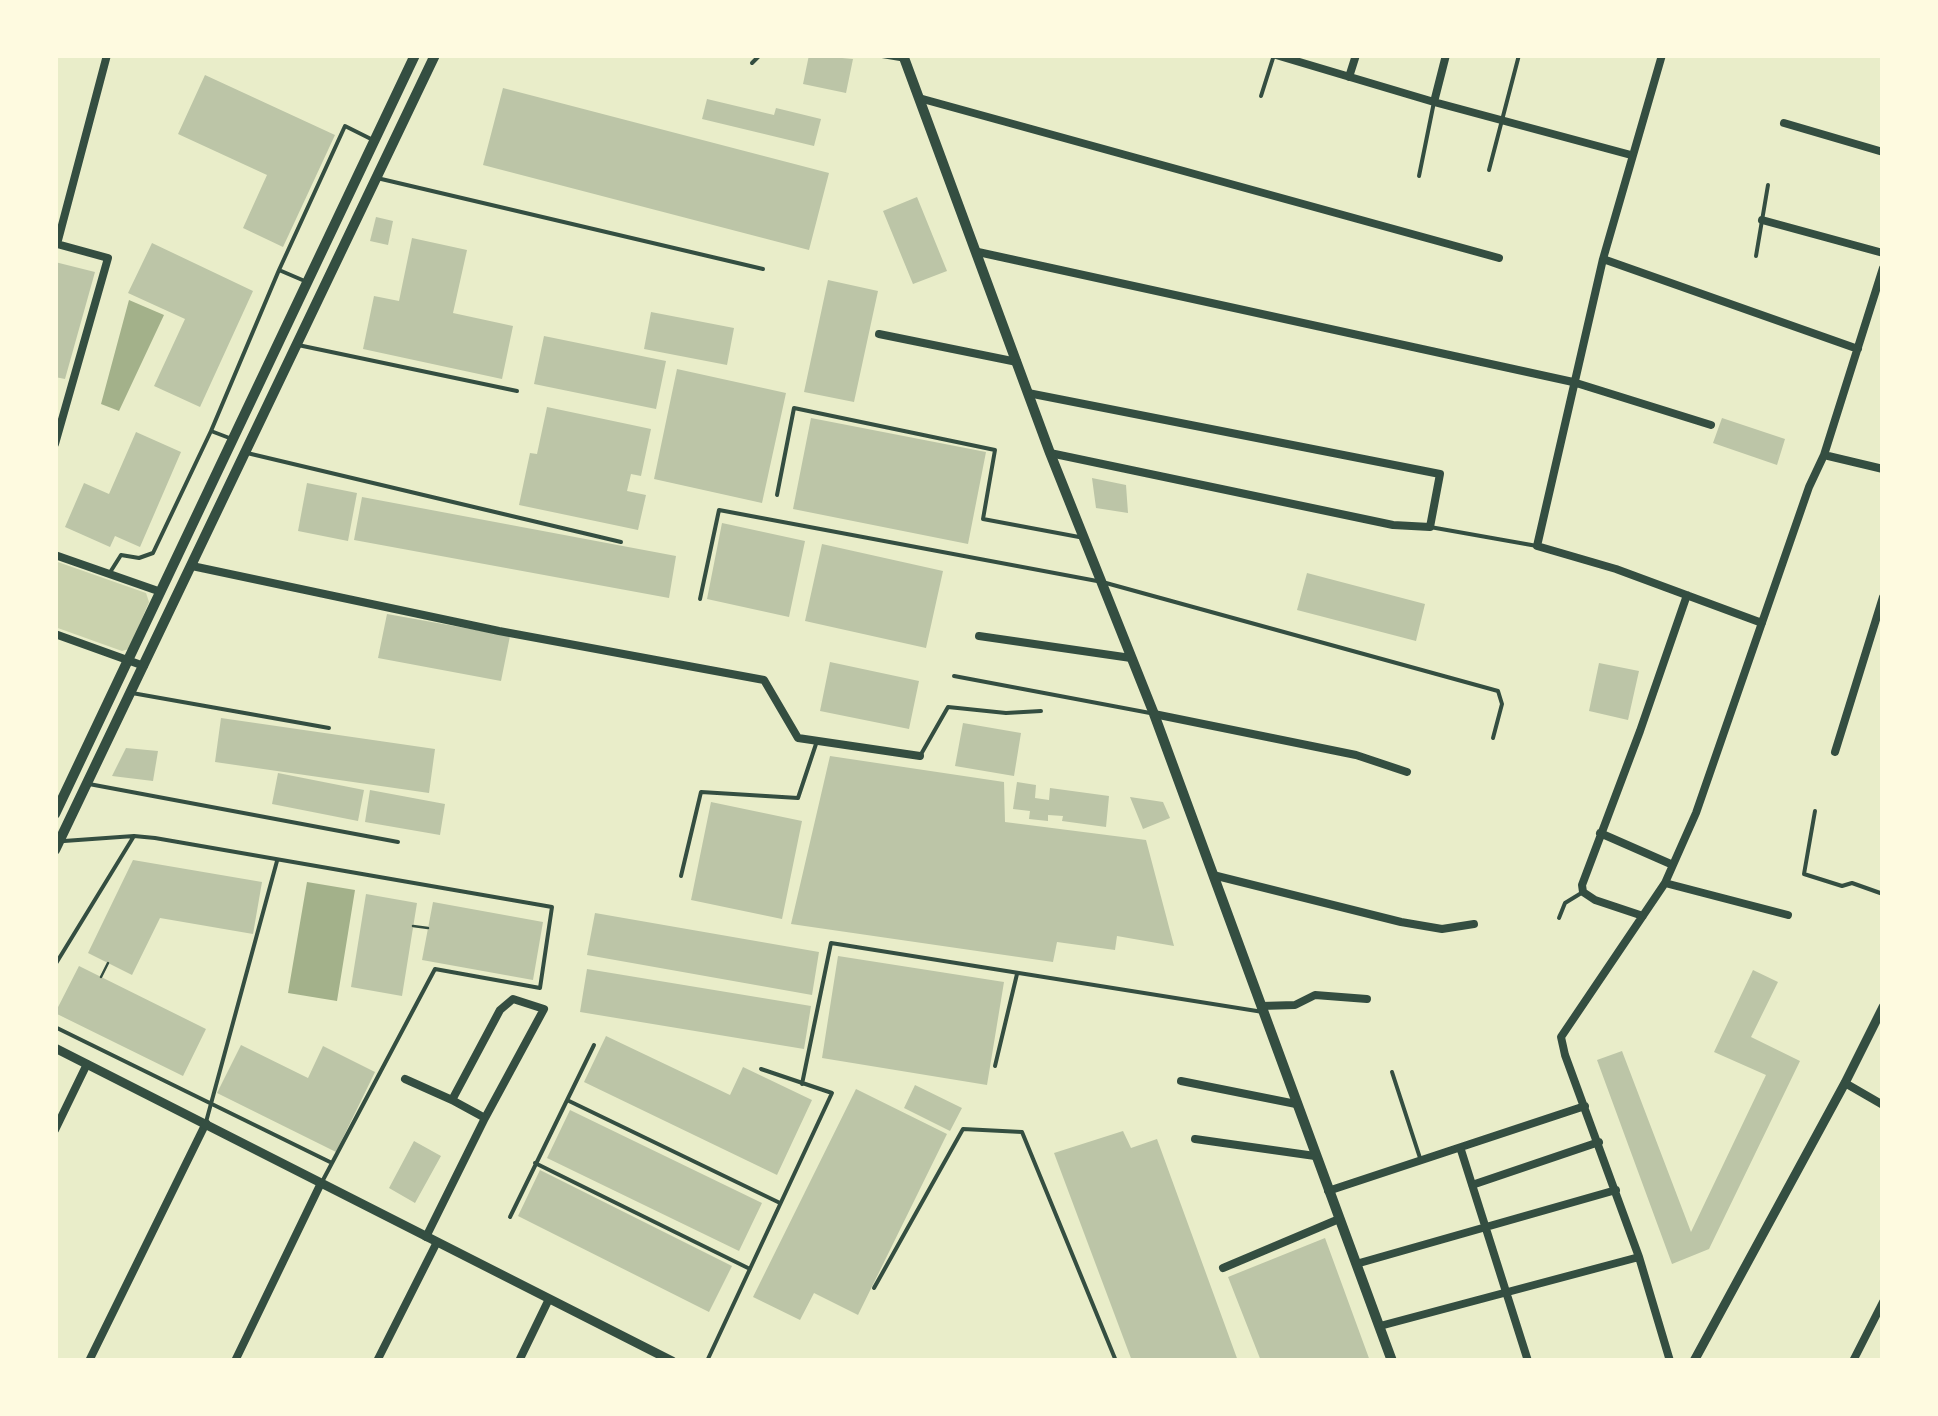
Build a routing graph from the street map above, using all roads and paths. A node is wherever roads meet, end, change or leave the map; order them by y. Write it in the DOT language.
graph roads {
  1 [pos="107,55"];
  2 [pos="416,55"];
  3 [pos="435,55"];
  4 [pos="760,55"];
  5 [pos="876,55"];
  6 [pos="1275,55"];
  7 [pos="1356,55"];
  8 [pos="1446,55"];
  9 [pos="1519,55"];
  10 [pos="1662,55"];
  11 [pos="904,58"];
  12 [pos="752,63"];
  13 [pos="1350,77"];
  14 [pos="1261,96"];
  15 [pos="919,98"];
  16 [pos="1434,102"];
  17 [pos="1502,118"];
  18 [pos="1784,123"];
  19 [pos="375,141"];
  20 [pos="390,148"];
  21 [pos="1883,152"];
  22 [pos="1632,155"];
  23 [pos="1488,170"];
  24 [pos="1419,176"];
  25 [pos="377,178"];
  26 [pos="1768,186"];
  27 [pos="1762,220"];
  28 [pos="978,252"];
  29 [pos="1883,253"];
  30 [pos="1756,256"];
  31 [pos="1499,258"];
  32 [pos="1604,259"];
  33 [pos="1883,268"];
  34 [pos="763,269"];
  35 [pos="280,270"];
  36 [pos="308,282"];
  37 [pos="1880,290"];
  38 [pos="879,334"];
  39 [pos="298,344"];
  40 [pos="1858,349"];
  41 [pos="1017,362"];
  42 [pos="1574,382"];
  43 [pos="517,391"];
  44 [pos="1028,394"];
  45 [pos="1711,425"];
  46 [pos="211,431"];
  47 [pos="233,440"];
  48 [pos="55,444"];
  49 [pos="248,453"];
  50 [pos="1050,453"];
  51 [pos="1824,455"];
  52 [pos="1883,468"];
  53 [pos="777,495"];
  54 [pos="1430,527"];
  55 [pos="1084,537"];
  56 [pos="621,542"];
  57 [pos="1537,546"];
  58 [pos="55,555"];
  59 [pos="192,566"];
  60 [pos="109,574"];
  61 [pos="1101,582"];
  62 [pos="161,592"];
  63 [pos="1687,595"];
  64 [pos="1883,597"];
  65 [pos="700,599"];
  66 [pos="1762,622"];
  67 [pos="55,634"];
  68 [pos="979,636"];
  69 [pos="1131,658"];
  70 [pos="129,660"];
  71 [pos="144,666"];
  72 [pos="954,676"];
  73 [pos="132,693"];
  74 [pos="1042,711"];
  75 [pos="1154,714"];
  76 [pos="330,728"];
  77 [pos="1494,738"];
  78 [pos="817,741"];
  79 [pos="1835,752"];
  80 [pos="920,756"];
  81 [pos="1406,772"];
  82 [pos="89,784"];
  83 [pos="59,797"];
  84 [pos="1815,811"];
  85 [pos="55,814"];
  86 [pos="1600,833"];
  87 [pos="134,836"];
  88 [pos="398,842"];
  89 [pos="57,846"];
  90 [pos="277,861"];
  91 [pos="1673,864"];
  92 [pos="1213,875"];
  93 [pos="681,876"];
  94 [pos="1665,883"];
  95 [pos="1583,892"];
  96 [pos="1883,894"];
  97 [pos="1788,915"];
  98 [pos="1644,916"];
  99 [pos="1560,918"];
  100 [pos="1474,924"];
  101 [pos="414,926"];
  102 [pos="428,928"];
  103 [pos="108,963"];
  104 [pos="55,965"];
  105 [pos="1017,974"];
  106 [pos="101,977"];
  107 [pos="1367,999"];
  108 [pos="1883,1007"];
  109 [pos="1262,1009"];
  110 [pos="55,1027"];
  111 [pos="594,1045"];
  112 [pos="55,1048"];
  113 [pos="87,1064"];
  114 [pos="995,1066"];
  115 [pos="761,1069"];
  116 [pos="1392,1072"];
  117 [pos="405,1080"];
  118 [pos="1181,1082"];
  119 [pos="1846,1083"];
  120 [pos="802,1084"];
  121 [pos="452,1100"];
  122 [pos="567,1100"];
  123 [pos="212,1103"];
  124 [pos="1296,1104"];
  125 [pos="1883,1105"];
  126 [pos="1585,1106"];
  127 [pos="485,1118"];
  128 [pos="206,1122"];
  129 [pos="55,1130"];
  130 [pos="1195,1139"];
  131 [pos="1599,1142"];
  132 [pos="1460,1150"];
  133 [pos="1315,1156"];
  134 [pos="1421,1162"];
  135 [pos="332,1163"];
  136 [pos="535,1163"];
  137 [pos="322,1183"];
  138 [pos="1472,1186"];
  139 [pos="1616,1190"];
  140 [pos="1328,1191"];
  141 [pos="780,1203"];
  142 [pos="510,1216"];
  143 [pos="1339,1220"];
  144 [pos="1486,1228"];
  145 [pos="426,1236"];
  146 [pos="437,1242"];
  147 [pos="1639,1258"];
  148 [pos="1356,1264"];
  149 [pos="1223,1268"];
  150 [pos="750,1269"];
  151 [pos="874,1288"];
  152 [pos="1506,1292"];
  153 [pos="549,1299"];
  154 [pos="1883,1302"];
  155 [pos="1380,1326"];
  156 [pos="666,1360"];
  157 [pos="89,1361"];
  158 [pos="235,1361"];
  159 [pos="377,1361"];
  160 [pos="519,1361"];
  161 [pos="707,1361"];
  162 [pos="1116,1361"];
  163 [pos="1392,1361"];
  164 [pos="1528,1361"];
  165 [pos="1670,1361"];
  166 [pos="1694,1361"];
  167 [pos="1853,1361"];
  1 -- 48 [label="street"];
  2 -- 19 [label="main road"];
  3 -- 20 [label="main road"];
  4 -- 12 [label="lane"];
  5 -- 11 [label="lane"];
  6 -- 13 [label="street"];
  6 -- 14 [label="lane"];
  7 -- 13 [label="street"];
  8 -- 16 [label="street"];
  9 -- 17 [label="lane"];
  10 -- 22 [label="street"];
  11 -- 15 [label="main road"];
  13 -- 16 [label="street"];
  15 -- 28 [label="main road"];
  15 -- 31 [label="street"];
  16 -- 17 [label="street"];
  16 -- 24 [label="lane"];
  17 -- 22 [label="street"];
  17 -- 23 [label="lane"];
  18 -- 21 [label="street"];
  19 -- 20 [label="main road"];
  19 -- 35 [label="lane"];
  19 -- 36 [label="main road"];
  20 -- 25 [label="main road"];
  22 -- 32 [label="street"];
  25 -- 34 [label="lane"];
  25 -- 39 [label="main road"];
  26 -- 27 [label="lane"];
  27 -- 29 [label="street"];
  27 -- 30 [label="lane"];
  28 -- 41 [label="main road"];
  28 -- 42 [label="street"];
  32 -- 40 [label="street"];
  32 -- 42 [label="street"];
  33 -- 37 [label="street"];
  35 -- 36 [label="lane"];
  35 -- 46 [label="lane"];
  36 -- 47 [label="main road"];
  37 -- 40 [label="street"];
  38 -- 41 [label="street"];
  39 -- 43 [label="lane"];
  39 -- 49 [label="main road"];
  40 -- 51 [label="street"];
  41 -- 44 [label="main road"];
  42 -- 45 [label="street"];
  42 -- 57 [label="street"];
  44 -- 50 [label="main road"];
  44 -- 54 [label="street"];
  46 -- 47 [label="lane"];
  46 -- 60 [label="lane"];
  47 -- 62 [label="main road"];
  49 -- 56 [label="lane"];
  49 -- 59 [label="main road"];
  50 -- 54 [label="street"];
  50 -- 55 [label="main road"];
  51 -- 52 [label="street"];
  51 -- 66 [label="street"];
  53 -- 55 [label="lane"];
  54 -- 57 [label="lane"];
  55 -- 61 [label="main road"];
  57 -- 63 [label="street"];
  58 -- 60 [label="street"];
  59 -- 71 [label="main road"];
  59 -- 78 [label="street"];
  60 -- 62 [label="street"];
  61 -- 65 [label="lane"];
  61 -- 69 [label="main road"];
  61 -- 77 [label="lane"];
  62 -- 70 [label="main road"];
  63 -- 66 [label="street"];
  63 -- 86 [label="street"];
  64 -- 79 [label="street"];
  66 -- 91 [label="street"];
  67 -- 70 [label="street"];
  68 -- 69 [label="street"];
  69 -- 75 [label="main road"];
  70 -- 71 [label="street"];
  70 -- 83 [label="main road"];
  71 -- 73 [label="main road"];
  72 -- 75 [label="lane"];
  73 -- 76 [label="lane"];
  73 -- 82 [label="main road"];
  74 -- 80 [label="lane"];
  75 -- 81 [label="street"];
  75 -- 92 [label="main road"];
  78 -- 80 [label="street"];
  78 -- 93 [label="lane"];
  82 -- 88 [label="lane"];
  82 -- 89 [label="main road"];
  83 -- 85 [label="main road"];
  84 -- 96 [label="lane"];
  86 -- 91 [label="street"];
  86 -- 95 [label="street"];
  87 -- 89 [label="lane"];
  87 -- 90 [label="lane"];
  87 -- 104 [label="lane"];
  90 -- 123 [label="lane"];
  90 -- 135 [label="lane"];
  91 -- 94 [label="street"];
  92 -- 100 [label="street"];
  92 -- 109 [label="main road"];
  94 -- 97 [label="street"];
  94 -- 98 [label="street"];
  95 -- 98 [label="street"];
  95 -- 99 [label="lane"];
  98 -- 126 [label="street"];
  101 -- 102 [label="path"];
  103 -- 106 [label="path"];
  105 -- 109 [label="lane"];
  105 -- 114 [label="lane"];
  105 -- 120 [label="lane"];
  107 -- 109 [label="street"];
  108 -- 119 [label="street"];
  109 -- 124 [label="main road"];
  110 -- 123 [label="lane"];
  111 -- 122 [label="lane"];
  112 -- 113 [label="street"];
  113 -- 128 [label="street"];
  113 -- 129 [label="street"];
  115 -- 120 [label="lane"];
  116 -- 134 [label="lane"];
  117 -- 121 [label="street"];
  118 -- 124 [label="street"];
  119 -- 125 [label="street"];
  119 -- 166 [label="street"];
  120 -- 141 [label="lane"];
  121 -- 127 [label="street"];
  121 -- 127 [label="street"];
  122 -- 136 [label="lane"];
  122 -- 141 [label="lane"];
  123 -- 128 [label="lane"];
  123 -- 135 [label="lane"];
  124 -- 133 [label="main road"];
  126 -- 131 [label="street"];
  126 -- 132 [label="street"];
  127 -- 145 [label="street"];
  128 -- 137 [label="street"];
  128 -- 157 [label="street"];
  130 -- 133 [label="street"];
  131 -- 138 [label="street"];
  131 -- 139 [label="street"];
  132 -- 134 [label="street"];
  132 -- 138 [label="street"];
  133 -- 140 [label="main road"];
  134 -- 140 [label="street"];
  135 -- 137 [label="lane"];
  136 -- 142 [label="lane"];
  136 -- 150 [label="lane"];
  137 -- 145 [label="street"];
  137 -- 158 [label="street"];
  138 -- 144 [label="street"];
  139 -- 144 [label="street"];
  139 -- 147 [label="street"];
  140 -- 143 [label="main road"];
  141 -- 150 [label="lane"];
  143 -- 148 [label="main road"];
  143 -- 149 [label="street"];
  144 -- 148 [label="street"];
  144 -- 152 [label="street"];
  145 -- 146 [label="street"];
  146 -- 153 [label="street"];
  146 -- 159 [label="street"];
  147 -- 152 [label="street"];
  147 -- 165 [label="street"];
  148 -- 155 [label="main road"];
  150 -- 161 [label="lane"];
  151 -- 162 [label="lane"];
  152 -- 155 [label="street"];
  152 -- 164 [label="street"];
  153 -- 156 [label="street"];
  153 -- 160 [label="street"];
  154 -- 167 [label="street"];
  155 -- 163 [label="main road"];
}
